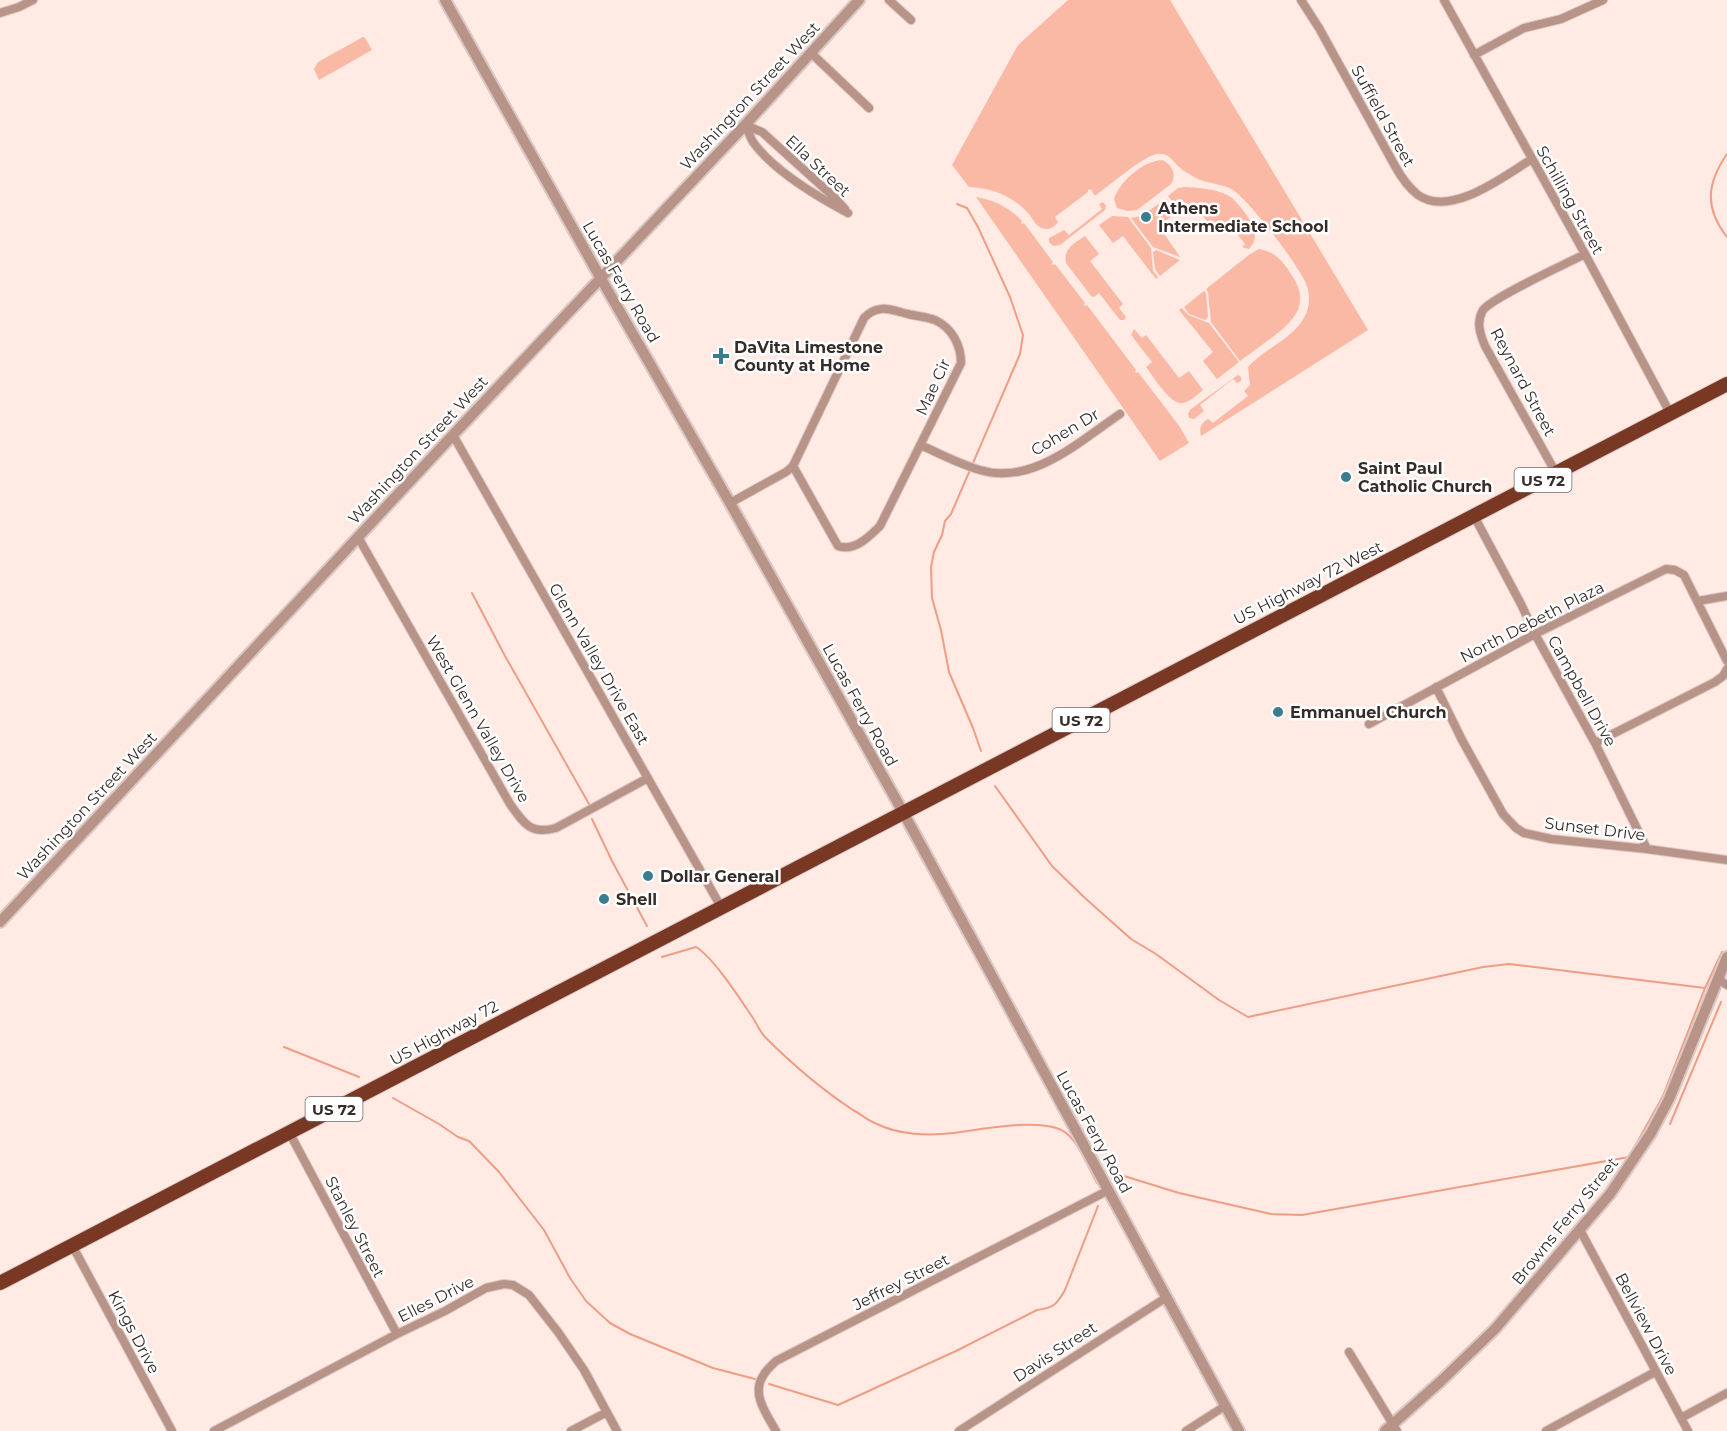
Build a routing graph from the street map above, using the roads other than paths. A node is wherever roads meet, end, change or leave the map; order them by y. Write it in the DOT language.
graph roads {
  1 [pos="33,0"];
  2 [pos="445,0"];
  3 [pos="859,0"];
  4 [pos="889,0"];
  5 [pos="1301,0"];
  6 [pos="1444,0"];
  7 [pos="1602,0"];
  8 [pos="0,13"];
  9 [pos="911,20"];
  10 [pos="811,53"];
  11 [pos="1474,55"];
  12 [pos="870,108"];
  13 [pos="745,125"];
  14 [pos="1532,159"];
  15 [pos="1585,255"];
  16 [pos="600,277"];
  17 [pos="1727,384"];
  18 [pos="1670,413"];
  19 [pos="1120,414"];
  20 [pos="453,435"];
  21 [pos="920,445"];
  22 [pos="793,466"];
  23 [pos="1556,473"];
  24 [pos="730,503"];
  25 [pos="1474,516"];
  26 [pos="358,537"];
  27 [pos="1727,596"];
  28 [pos="1698,601"];
  29 [pos="1535,634"];
  30 [pos="1727,661"];
  31 [pos="1727,669"];
  32 [pos="1436,687"];
  33 [pos="1370,724"];
  34 [pos="1595,743"];
  35 [pos="648,778"];
  36 [pos="903,812"];
  37 [pos="1647,849"];
  38 [pos="1727,860"];
  39 [pos="721,907"];
  40 [pos="0,922"];
  41 [pos="1727,957"];
  42 [pos="1723,982"];
  43 [pos="289,1132"];
  44 [pos="1109,1190"];
  45 [pos="1580,1230"];
  46 [pos="72,1245"];
  47 [pos="0,1283"];
  48 [pos="1167,1297"];
  49 [pos="397,1334"];
  50 [pos="1349,1352"];
  51 [pos="1655,1371"];
  52 [pos="1727,1393"];
  53 [pos="1225,1406"];
  54 [pos="607,1412"];
  55 [pos="1681,1418"];
  56 [pos="1392,1428"];
  57 [pos="172,1431"];
  58 [pos="213,1431"];
  59 [pos="571,1431"];
  60 [pos="617,1431"];
  61 [pos="776,1431"];
  62 [pos="958,1431"];
  63 [pos="1186,1431"];
  64 [pos="1239,1431"];
  65 [pos="1546,1431"];
  66 [pos="1688,1431"];
  1 -- 8 [label="street"];
  2 -- 16 [label="street, Lucas Ferry Road"];
  3 -- 10 [label="street, Washington Street West"];
  4 -- 9 [label="street"];
  5 -- 14 [label="street, Suffield Street"];
  6 -- 11 [label="street, Schilling Street"];
  7 -- 11 [label="street"];
  10 -- 12 [label="street"];
  10 -- 13 [label="street, Washington Street West"];
  11 -- 14 [label="street, Schilling Street"];
  13 -- 13 [label="street, Ella Street"];
  13 -- 16 [label="street, Washington Street West"];
  14 -- 15 [label="street, Schilling Street"];
  15 -- 18 [label="street, Schilling Street"];
  15 -- 23 [label="street, Reynard Street"];
  16 -- 20 [label="street, Washington Street West"];
  16 -- 24 [label="street, Lucas Ferry Road"];
  17 -- 18 [label="highway, US Highway 72 West / US 72"];
  18 -- 23 [label="highway, US Highway 72 West / US 72"];
  19 -- 21 [label="street, Cohen Dr"];
  20 -- 26 [label="street, Washington Street West"];
  20 -- 35 [label="street, Glenn Valley Drive East"];
  21 -- 22 [label="street, Mae Cir"];
  21 -- 22 [label="street, Mae Cir"];
  22 -- 24 [label="street"];
  23 -- 25 [label="highway, US Highway 72 West / US 72"];
  24 -- 36 [label="street, Lucas Ferry Road"];
  25 -- 29 [label="street, Campbell Drive"];
  25 -- 36 [label="highway, US Highway 72 West / US 72"];
  26 -- 35 [label="street, West Glenn Valley Drive"];
  26 -- 40 [label="street, Washington Street West"];
  27 -- 28 [label="street"];
  28 -- 29 [label="street, North Debeth Plaza"];
  28 -- 30 [label="street, North Debeth Plaza"];
  29 -- 32 [label="street, North Debeth Plaza"];
  29 -- 34 [label="street, Campbell Drive"];
  31 -- 34 [label="street"];
  32 -- 33 [label="street, North Debeth Plaza"];
  32 -- 37 [label="street, Sunset Drive"];
  34 -- 37 [label="street, Campbell Drive"];
  35 -- 39 [label="street, Glenn Valley Drive East"];
  36 -- 39 [label="highway, US Highway 72 / US 72"];
  36 -- 44 [label="street, Lucas Ferry Road"];
  37 -- 38 [label="street, Sunset Drive"];
  39 -- 43 [label="highway, US Highway 72 / US 72"];
  41 -- 42 [label="street, Browns Ferry Street"];
  42 -- 45 [label="street, Browns Ferry Street"];
  43 -- 46 [label="highway, US Highway 72 / US 72"];
  43 -- 49 [label="street, Stanley Street"];
  44 -- 48 [label="street, Lucas Ferry Road"];
  44 -- 61 [label="street, Jeffrey Street"];
  45 -- 51 [label="street, Bellview Drive"];
  45 -- 56 [label="street, Browns Ferry Street"];
  46 -- 47 [label="highway, US Highway 72 / US 72"];
  46 -- 57 [label="street, Kings Drive"];
  48 -- 53 [label="street, Lucas Ferry Road"];
  48 -- 62 [label="street, Davis Street"];
  49 -- 54 [label="street, Elles Drive"];
  49 -- 58 [label="street, Elles Drive"];
  50 -- 56 [label="street"];
  51 -- 55 [label="street, Bellview Drive"];
  51 -- 65 [label="street"];
  52 -- 55 [label="street"];
  53 -- 63 [label="street"];
  53 -- 64 [label="street, Lucas Ferry Road"];
  54 -- 59 [label="street"];
  54 -- 60 [label="street, Elles Drive"];
  55 -- 66 [label="street, Bellview Drive"];
}
